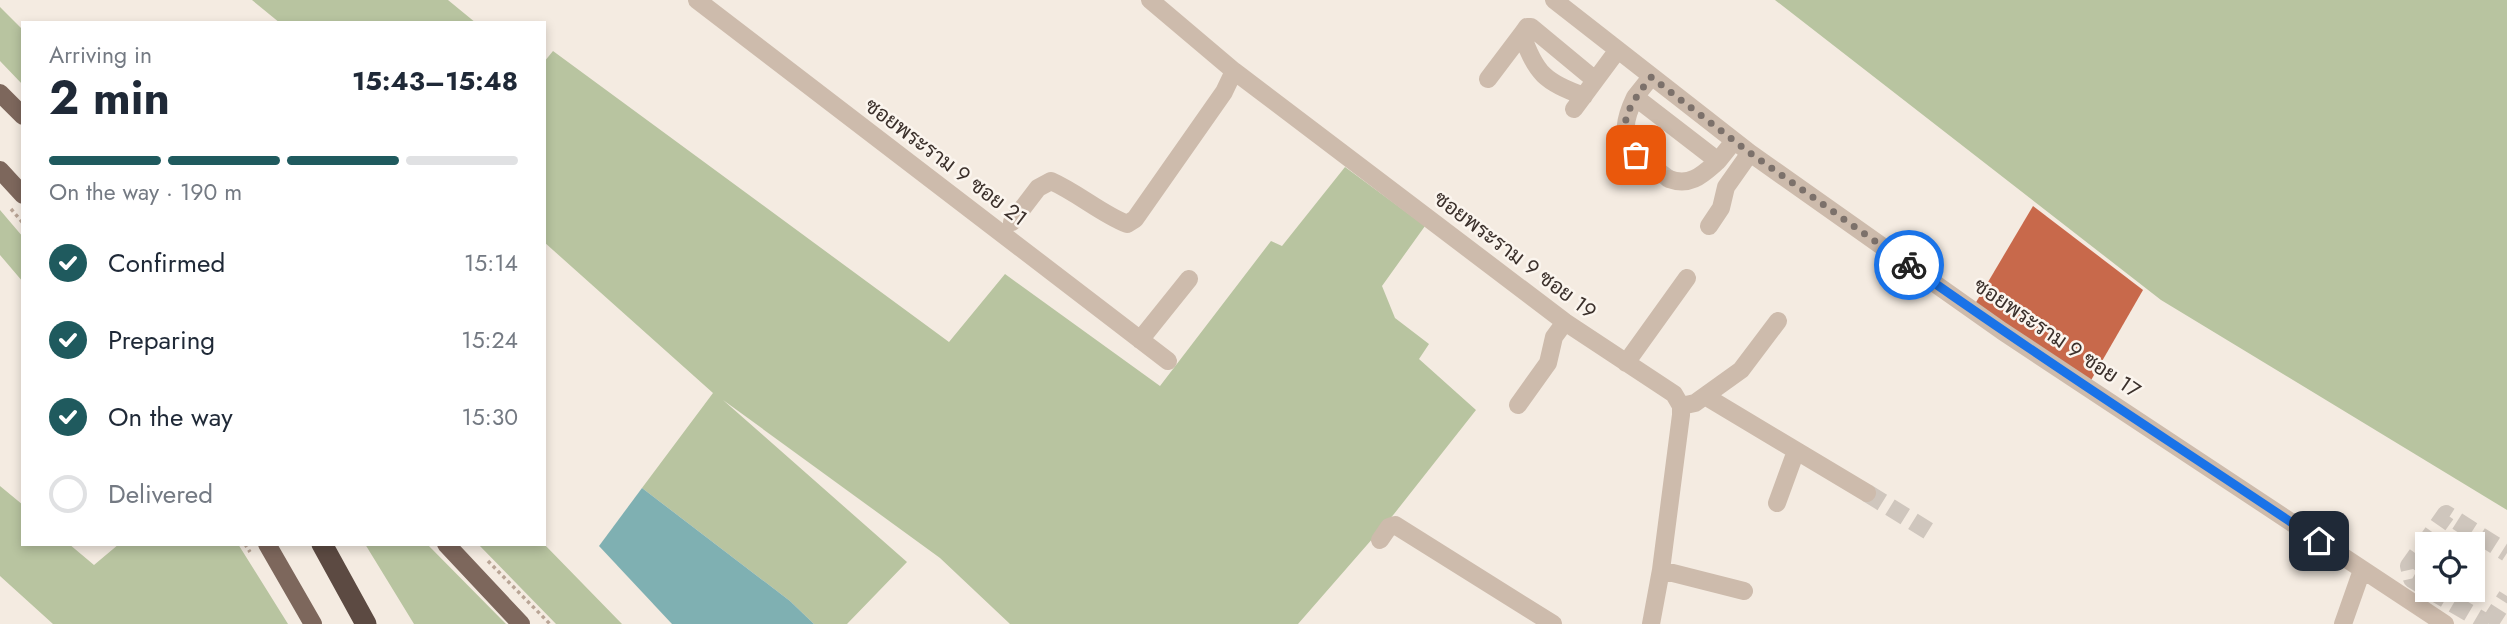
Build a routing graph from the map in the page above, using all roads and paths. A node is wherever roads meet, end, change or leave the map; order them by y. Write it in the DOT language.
graph roads {
  1 [pos="697,0"];
  2 [pos="1150,0"];
  3 [pos="1554,0"];
  4 [pos="1522,34"];
  5 [pos="1618,51"];
  6 [pos="1234,72"];
  7 [pos="1651,77"];
  8 [pos="1488,79"];
  9 [pos="1595,80"];
  10 [pos="0,93"];
  11 [pos="1636,97"];
  12 [pos="21,114"];
  13 [pos="1734,141"];
  14 [pos="1750,153"];
  15 [pos="1636,155"];
  16 [pos="1718,161"];
  17 [pos="0,170"];
  18 [pos="1670,179"];
  19 [pos="21,193"];
  20 [pos="1012,222"];
  21 [pos="1709,226"];
  22 [pos="1686,278"];
  23 [pos="1189,279"];
  24 [pos="1778,321"];
  25 [pos="1565,322"];
  26 [pos="1140,340"];
  27 [pos="1168,361"];
  28 [pos="1626,363"];
  29 [pos="1704,396"];
  30 [pos="1518,404"];
  31 [pos="1681,406"];
  32 [pos="1796,451"];
  33 [pos="1867,493"];
  34 [pos="1777,503"];
  35 [pos="1380,540"];
  36 [pos="268,546"];
  37 [pos="323,546"];
  38 [pos="448,546"];
  39 [pos="482,554"];
  40 [pos="1661,570"];
  41 [pos="2361,570"];
  42 [pos="1744,591"];
  43 [pos="313,624"];
  44 [pos="366,624"];
  45 [pos="522,624"];
  46 [pos="550,624"];
  47 [pos="1553,624"];
  48 [pos="1651,624"];
  49 [pos="2343,624"];
  50 [pos="2445,624"];
  1 -- 26 [label="street, ซอยพระราม 9 ซอย 21"];
  2 -- 6 [label="street, ซอยพระราม 9 ซอย 19"];
  3 -- 5 [label="street, ซอยพระราม 9 ซอย 17"];
  4 -- 8 [label="street"];
  4 -- 9 [label="street"];
  4 -- 9 [label="street"];
  5 -- 7 [label="street, ซอยพระราม 9 ซอย 17"];
  5 -- 9 [label="street"];
  6 -- 20 [label="street"];
  6 -- 25 [label="street, ซอยพระราม 9 ซอย 19"];
  7 -- 11 [label="street"];
  7 -- 13 [label="street, ซอยพระราม 9 ซอย 17"];
  10 -- 12 [label="main road"];
  11 -- 15 [label="street"];
  11 -- 16 [label="street"];
  13 -- 14 [label="street, ซอยพระราม 9 ซอย 17"];
  13 -- 16 [label="street"];
  14 -- 21 [label="street"];
  14 -- 41 [label="street, ซอยพระราม 9 ซอย 17"];
  16 -- 18 [label="street"];
  17 -- 19 [label="main road"];
  22 -- 28 [label="street"];
  23 -- 26 [label="street"];
  24 -- 29 [label="street"];
  25 -- 28 [label="street, ซอยพระราม 9 ซอย 19"];
  25 -- 30 [label="street"];
  26 -- 27 [label="street, ซอยพระราม 9 ซอย 21"];
  28 -- 31 [label="street, ซอยพระราม 9 ซอย 19"];
  29 -- 31 [label="street"];
  29 -- 32 [label="street"];
  31 -- 40 [label="street"];
  32 -- 33 [label="street"];
  32 -- 34 [label="street"];
  35 -- 47 [label="street"];
  36 -- 43 [label="main road"];
  37 -- 44 [label="highway"];
  38 -- 45 [label="main road"];
  39 -- 46 [label="path"];
  40 -- 42 [label="street"];
  40 -- 48 [label="street"];
  41 -- 49 [label="street"];
  41 -- 50 [label="street, ซอยพระราม 9 ซอย 17"];
}
